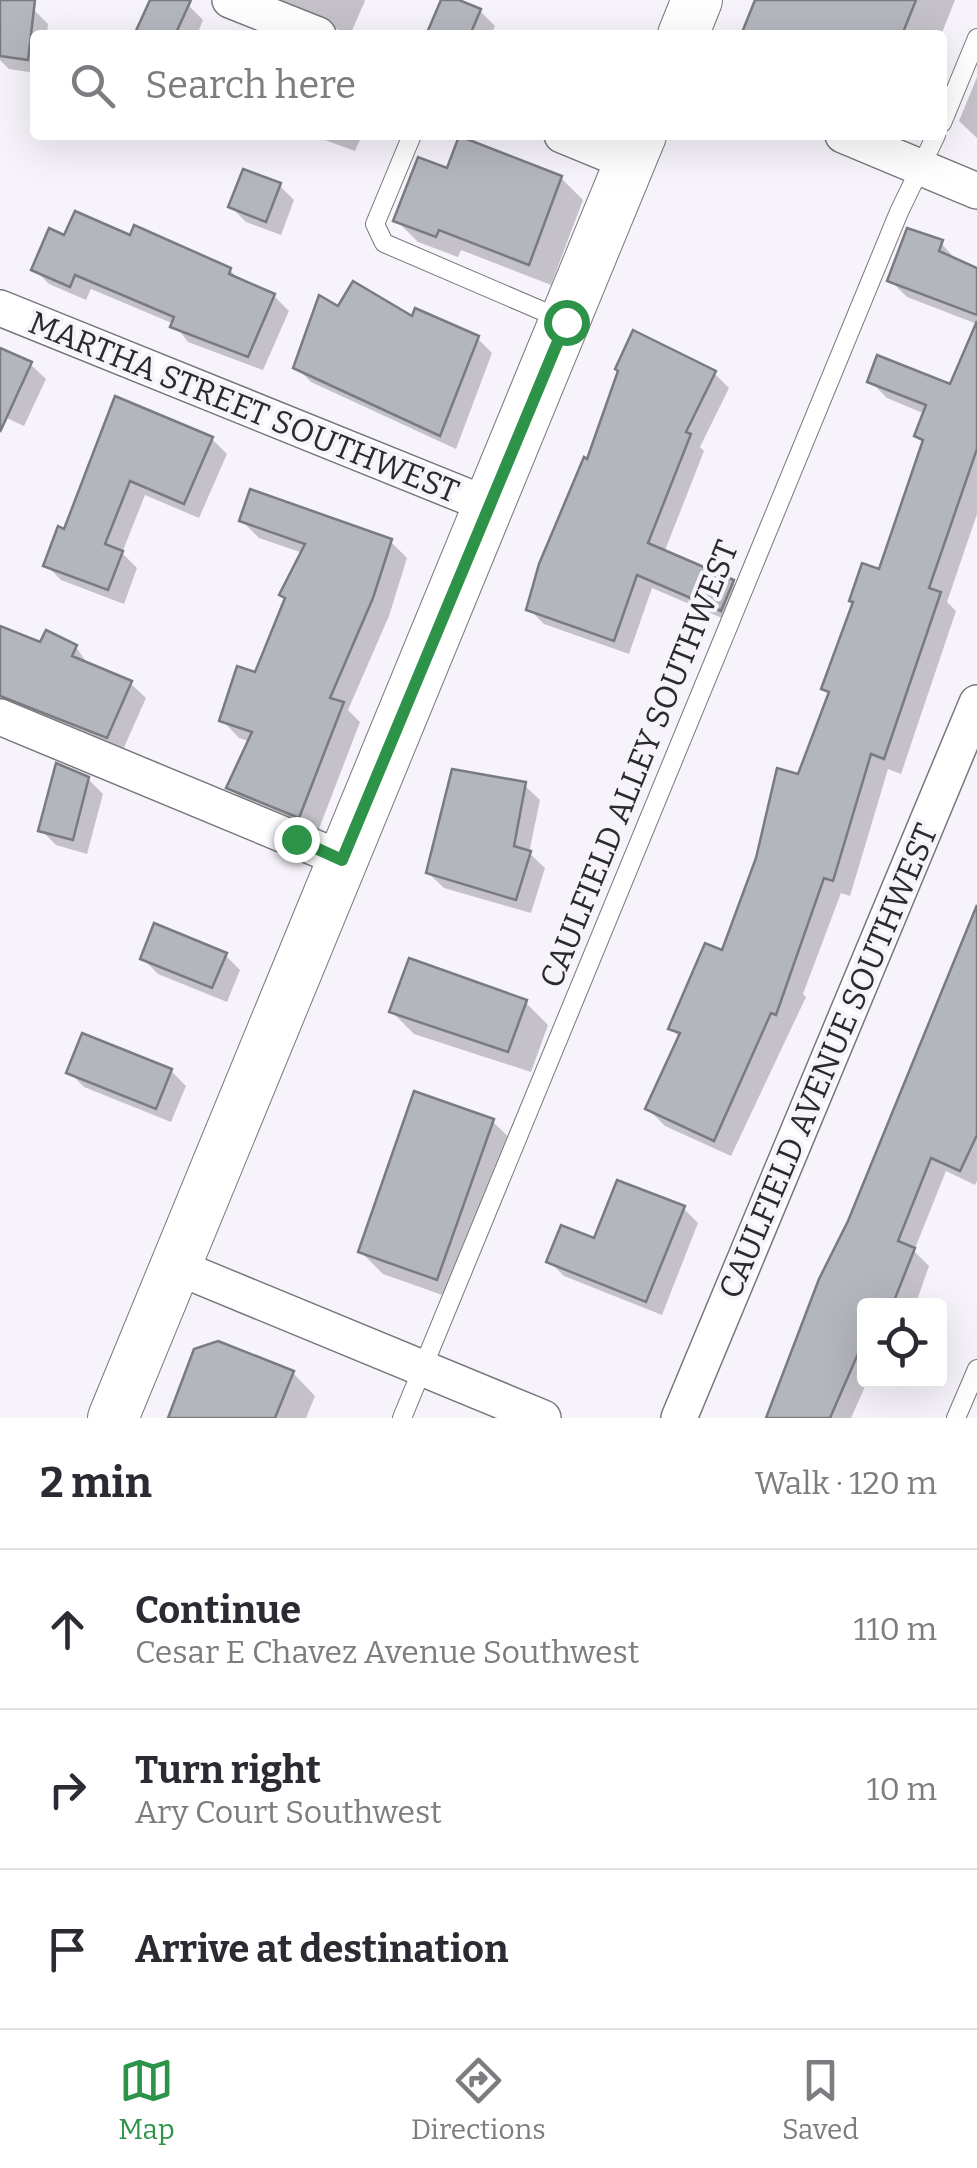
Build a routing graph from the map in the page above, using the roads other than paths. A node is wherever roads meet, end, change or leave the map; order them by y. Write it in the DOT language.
graph roads {
  1 [pos="230,0"];
  2 [pos="697,0"];
  3 [pos="305,30"];
  4 [pos="685,30"];
  5 [pos="977,38"];
  6 [pos="947,111"];
  7 [pos="410,140"];
  8 [pos="588,140"];
  9 [pos="855,140"];
  10 [pos="934,140"];
  11 [pos="636,149"];
  12 [pos="920,168"];
  13 [pos="977,191"];
  14 [pos="0,308"];
  15 [pos="566,322"];
  16 [pos="488,506"];
  17 [pos="977,703"];
  18 [pos="0,717"];
  19 [pos="342,860"];
  20 [pos="177,1267"];
  21 [pos="977,1369"];
  22 [pos="422,1370"];
  23 [pos="113,1418"];
  24 [pos="402,1418"];
  25 [pos="543,1418"];
  26 [pos="678,1418"];
  27 [pos="956,1418"];
  1 -- 3 [label="street"];
  2 -- 4 [label="main road"];
  5 -- 6 [label="lane"];
  7 -- 15 [label="lane"];
  8 -- 11 [label="street"];
  9 -- 12 [label="street"];
  10 -- 12 [label="lane, CAULFIELD ALLEY SOUTHWEST"];
  11 -- 15 [label="main road"];
  12 -- 13 [label="street"];
  12 -- 22 [label="lane, CAULFIELD ALLEY SOUTHWEST"];
  14 -- 16 [label="street, MARTHA STREET SOUTHWEST"];
  15 -- 16 [label="main road"];
  16 -- 19 [label="main road"];
  17 -- 26 [label="street, CAULFIELD AVENUE SOUTHWEST"];
  18 -- 19 [label="street"];
  19 -- 20 [label="main road"];
  20 -- 22 [label="street"];
  20 -- 23 [label="main road"];
  21 -- 27 [label="lane"];
  22 -- 24 [label="lane, CAULFIELD ALLEY SOUTHWEST"];
  22 -- 25 [label="street"];
}
